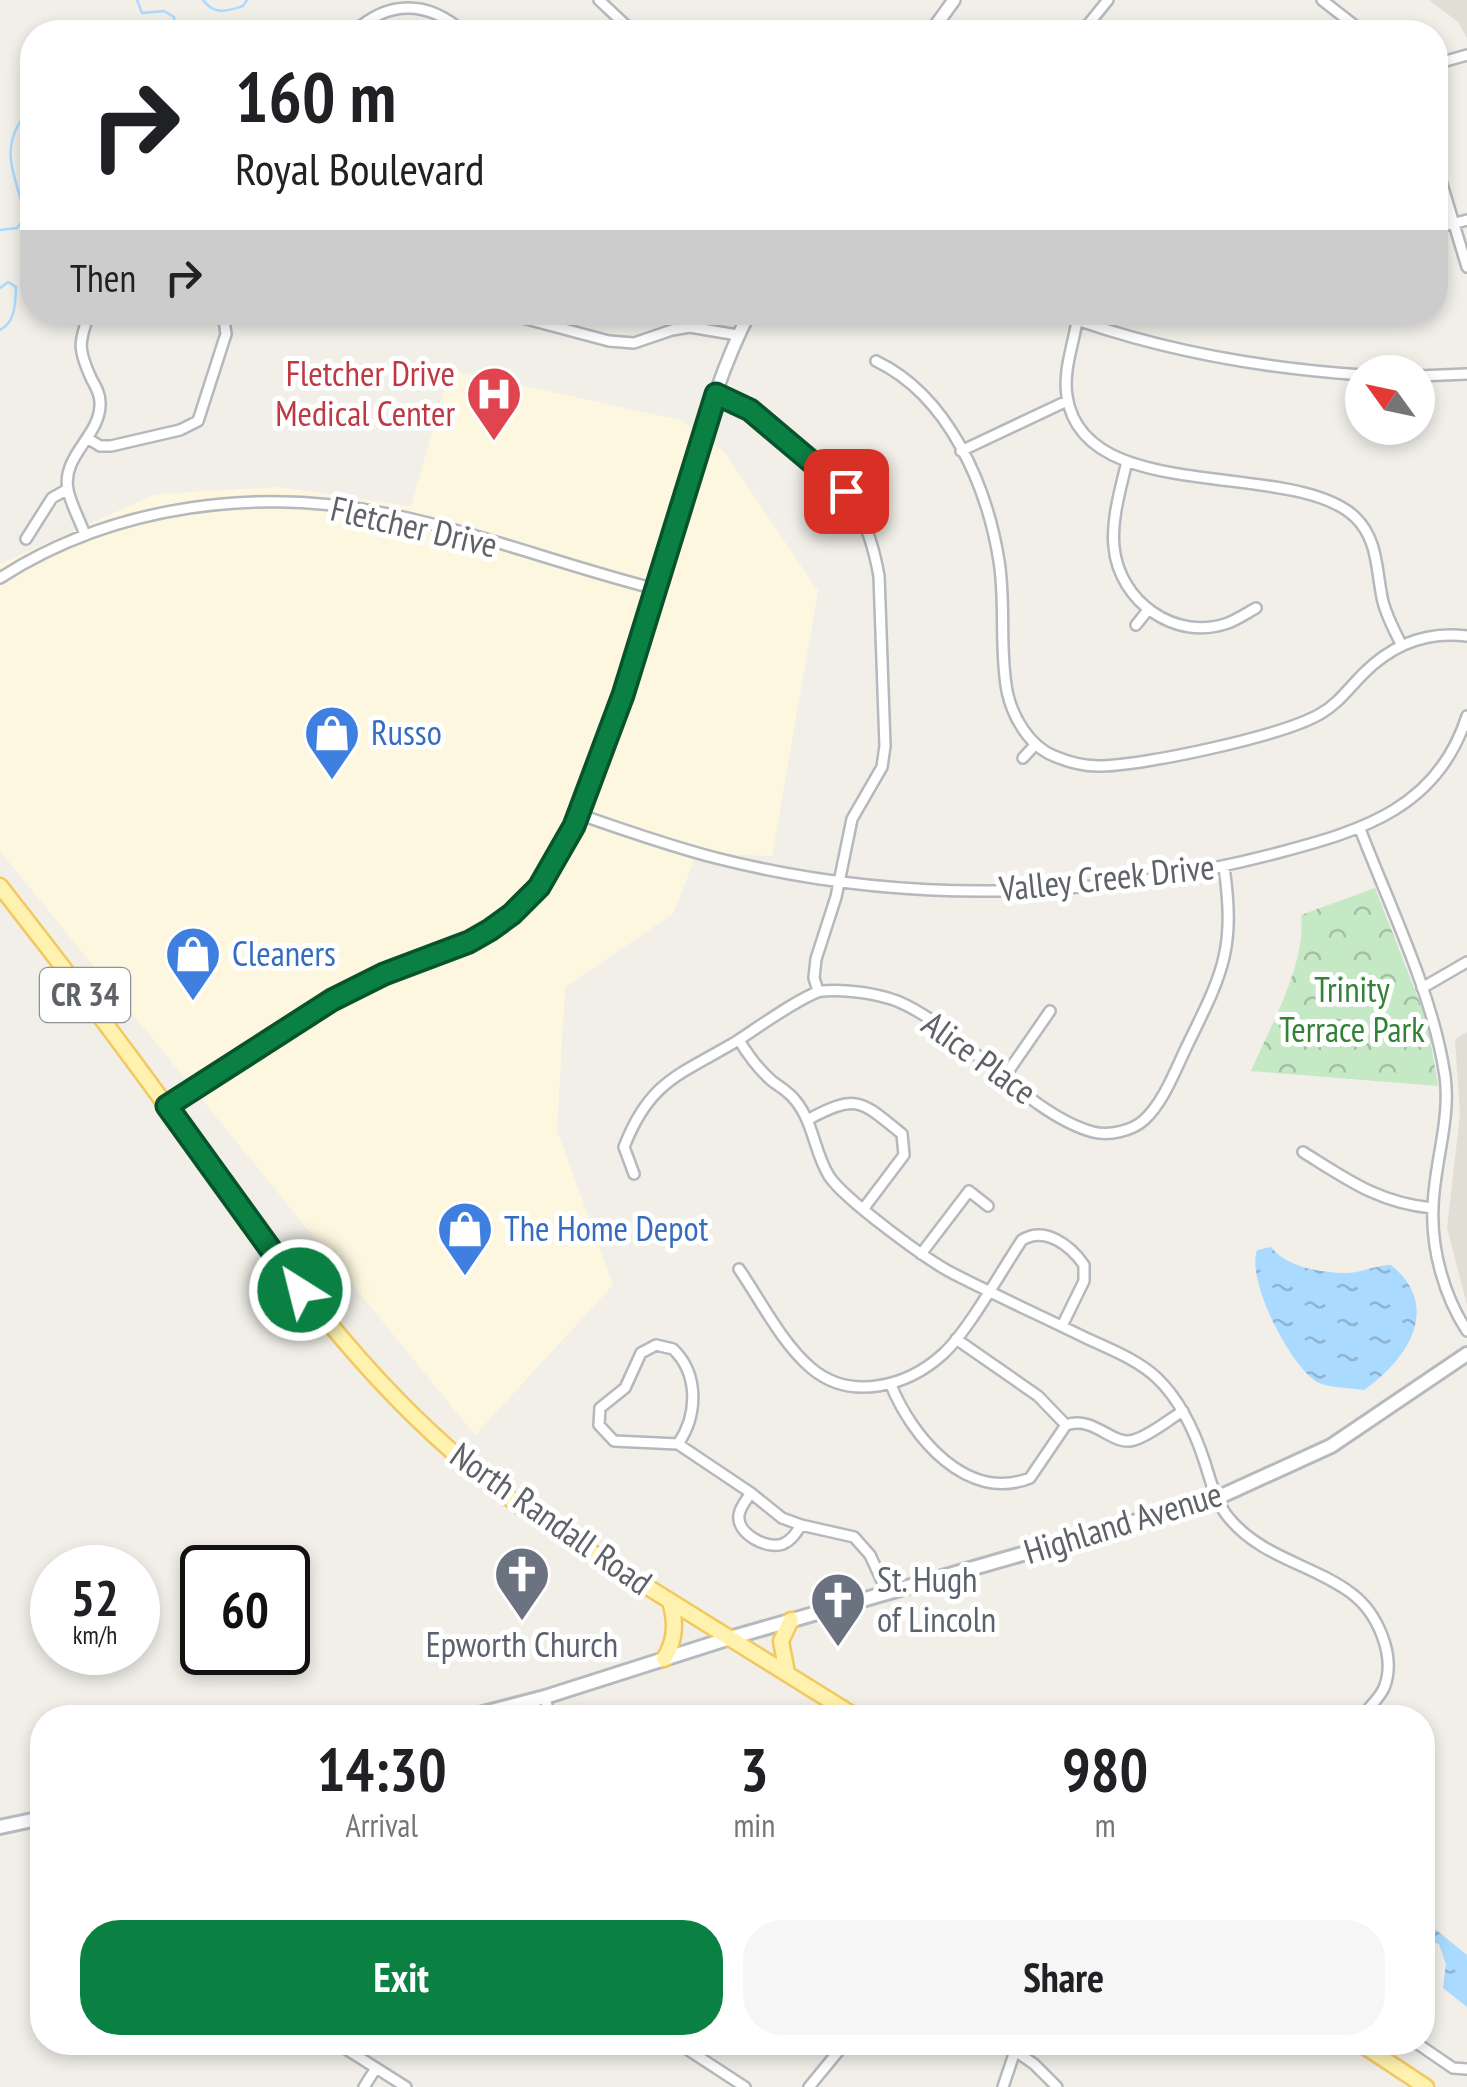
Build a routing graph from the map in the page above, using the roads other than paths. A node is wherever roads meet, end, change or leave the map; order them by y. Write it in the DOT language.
graph roads {
  1 [pos="600,0"];
  2 [pos="1108,0"];
  3 [pos="1322,0"];
  4 [pos="406,1"];
  5 [pos="367,20"];
  6 [pos="450,20"];
  7 [pos="621,20"];
  8 [pos="1092,20"];
  9 [pos="1347,20"];
  10 [pos="1448,206"];
  11 [pos="1467,220"];
  12 [pos="1453,224"];
  13 [pos="1448,225"];
  14 [pos="1467,268"];
  15 [pos="86,325"];
  16 [pos="225,325"];
  17 [pos="546,325"];
  18 [pos="744,325"];
  19 [pos="1077,325"];
  20 [pos="1093,325"];
  21 [pos="738,336"];
  22 [pos="634,343"];
  23 [pos="636,356"];
  24 [pos="876,361"];
  25 [pos="1345,372"];
  26 [pos="1467,374"];
  27 [pos="1435,375"];
  28 [pos="716,394"];
  29 [pos="1067,401"];
  30 [pos="87,438"];
  31 [pos="962,451"];
  32 [pos="1127,461"];
  33 [pos="68,490"];
  34 [pos="85,535"];
  35 [pos="26,538"];
  36 [pos="0,578"];
  37 [pos="656,590"];
  38 [pos="1256,608"];
  39 [pos="1148,610"];
  40 [pos="1136,625"];
  41 [pos="1467,636"];
  42 [pos="1401,644"];
  43 [pos="1467,716"];
  44 [pos="1035,745"];
  45 [pos="1023,758"];
  46 [pos="578,814"];
  47 [pos="1360,829"];
  48 [pos="1224,867"];
  49 [pos="840,880"];
  50 [pos="0,886"];
  51 [pos="1467,962"];
  52 [pos="1422,988"];
  53 [pos="818,991"];
  54 [pos="1050,1011"];
  55 [pos="738,1040"];
  56 [pos="1005,1076"];
  57 [pos="167,1106"];
  58 [pos="808,1119"];
  59 [pos="1304,1152"];
  60 [pos="634,1174"];
  61 [pos="988,1206"];
  62 [pos="864,1208"];
  63 [pos="1432,1208"];
  64 [pos="921,1254"];
  65 [pos="738,1269"];
  66 [pos="988,1290"];
  67 [pos="1062,1326"];
  68 [pos="1467,1331"];
  69 [pos="956,1339"];
  70 [pos="1467,1354"];
  71 [pos="891,1385"];
  72 [pos="1183,1411"];
  73 [pos="1066,1426"];
  74 [pos="678,1444"];
  75 [pos="752,1493"];
  76 [pos="1216,1498"];
  77 [pos="800,1526"];
  78 [pos="887,1592"];
  79 [pos="670,1601"];
  80 [pos="791,1620"];
  81 [pos="730,1638"];
  82 [pos="664,1659"];
  83 [pos="788,1673"];
  84 [pos="545,1697"];
  85 [pos="514,1705"];
  86 [pos="547,1705"];
  87 [pos="838,1705"];
  88 [pos="1371,1705"];
  89 [pos="30,1821"];
  90 [pos="0,1827"];
  91 [pos="356,2055"];
  92 [pos="696,2055"];
  93 [pos="835,2055"];
  94 [pos="1013,2055"];
  95 [pos="1025,2055"];
  96 [pos="1378,2055"];
  97 [pos="1434,2055"];
  98 [pos="376,2068"];
  99 [pos="1467,2069"];
  100 [pos="364,2087"];
  101 [pos="406,2087"];
  102 [pos="745,2087"];
  103 [pos="809,2087"];
  104 [pos="1002,2087"];
  105 [pos="1057,2087"];
  106 [pos="1426,2087"];
  1 -- 7 [label="street"];
  2 -- 8 [label="street"];
  3 -- 9 [label="street"];
  4 -- 5 [label="street"];
  4 -- 6 [label="street"];
  10 -- 12 [label="street"];
  11 -- 12 [label="street"];
  12 -- 13 [label="street"];
  12 -- 14 [label="street"];
  15 -- 30 [label="street"];
  16 -- 30 [label="street"];
  17 -- 22 [label="street"];
  18 -- 21 [label="street"];
  19 -- 29 [label="street"];
  20 -- 25 [label="street"];
  21 -- 22 [label="street"];
  21 -- 28 [label="street"];
  22 -- 23 [label="street"];
  24 -- 31 [label="street"];
  26 -- 27 [label="street"];
  28 -- 37 [label="street"];
  28 -- 49 [label="street"];
  29 -- 31 [label="street"];
  29 -- 32 [label="street"];
  30 -- 33 [label="street"];
  31 -- 44 [label="street"];
  32 -- 39 [label="street"];
  32 -- 42 [label="street"];
  33 -- 34 [label="street"];
  33 -- 35 [label="street"];
  34 -- 36 [label="street, Fletcher Drive"];
  34 -- 37 [label="street, Fletcher Drive"];
  37 -- 46 [label="street"];
  38 -- 39 [label="street"];
  39 -- 40 [label="street"];
  41 -- 42 [label="street"];
  42 -- 44 [label="street"];
  43 -- 47 [label="street, Valley Creek Drive"];
  44 -- 45 [label="street"];
  46 -- 49 [label="street, Valley Creek Drive"];
  46 -- 57 [label="street"];
  47 -- 48 [label="street, Valley Creek Drive"];
  47 -- 52 [label="street"];
  48 -- 49 [label="street, Valley Creek Drive"];
  48 -- 56 [label="street, Alice Place"];
  49 -- 53 [label="street"];
  50 -- 57 [label="main road, North Randall Road / CR 34"];
  51 -- 52 [label="street"];
  52 -- 63 [label="street"];
  53 -- 55 [label="street"];
  53 -- 56 [label="street, Alice Place"];
  54 -- 56 [label="street"];
  55 -- 58 [label="street"];
  55 -- 60 [label="street"];
  57 -- 79 [label="main road, North Randall Road / CR 34"];
  58 -- 62 [label="street"];
  58 -- 62 [label="street"];
  59 -- 63 [label="street"];
  61 -- 64 [label="street"];
  62 -- 64 [label="street"];
  63 -- 68 [label="street"];
  64 -- 66 [label="street"];
  65 -- 71 [label="street"];
  66 -- 67 [label="street"];
  66 -- 67 [label="street"];
  66 -- 69 [label="street"];
  67 -- 72 [label="street"];
  69 -- 71 [label="street"];
  69 -- 73 [label="street"];
  70 -- 76 [label="main road, Highland Avenue"];
  71 -- 73 [label="street"];
  72 -- 73 [label="street"];
  72 -- 76 [label="street"];
  74 -- 74 [label="street"];
  74 -- 75 [label="street"];
  75 -- 77 [label="street"];
  75 -- 77 [label="street"];
  76 -- 78 [label="main road, Highland Avenue"];
  76 -- 88 [label="street"];
  77 -- 78 [label="street"];
  78 -- 80 [label="main road, Highland Avenue"];
  79 -- 81 [label="main road, North Randall Road / CR 34"];
  79 -- 82 [label="main road"];
  80 -- 81 [label="main road, Highland Avenue"];
  80 -- 83 [label="main road"];
  81 -- 82 [label="main road, Highland Avenue"];
  81 -- 83 [label="main road, North Randall Road / CR 34"];
  82 -- 84 [label="main road, Highland Avenue"];
  83 -- 87 [label="main road, North Randall Road / CR 34"];
  84 -- 85 [label="main road, Highland Avenue"];
  84 -- 86 [label="street"];
  89 -- 90 [label="main road"];
  91 -- 98 [label="street"];
  92 -- 102 [label="street"];
  93 -- 103 [label="street"];
  94 -- 104 [label="street"];
  95 -- 105 [label="street"];
  96 -- 106 [label="main road"];
  97 -- 99 [label="street"];
  98 -- 100 [label="street"];
  98 -- 101 [label="street"];
}
